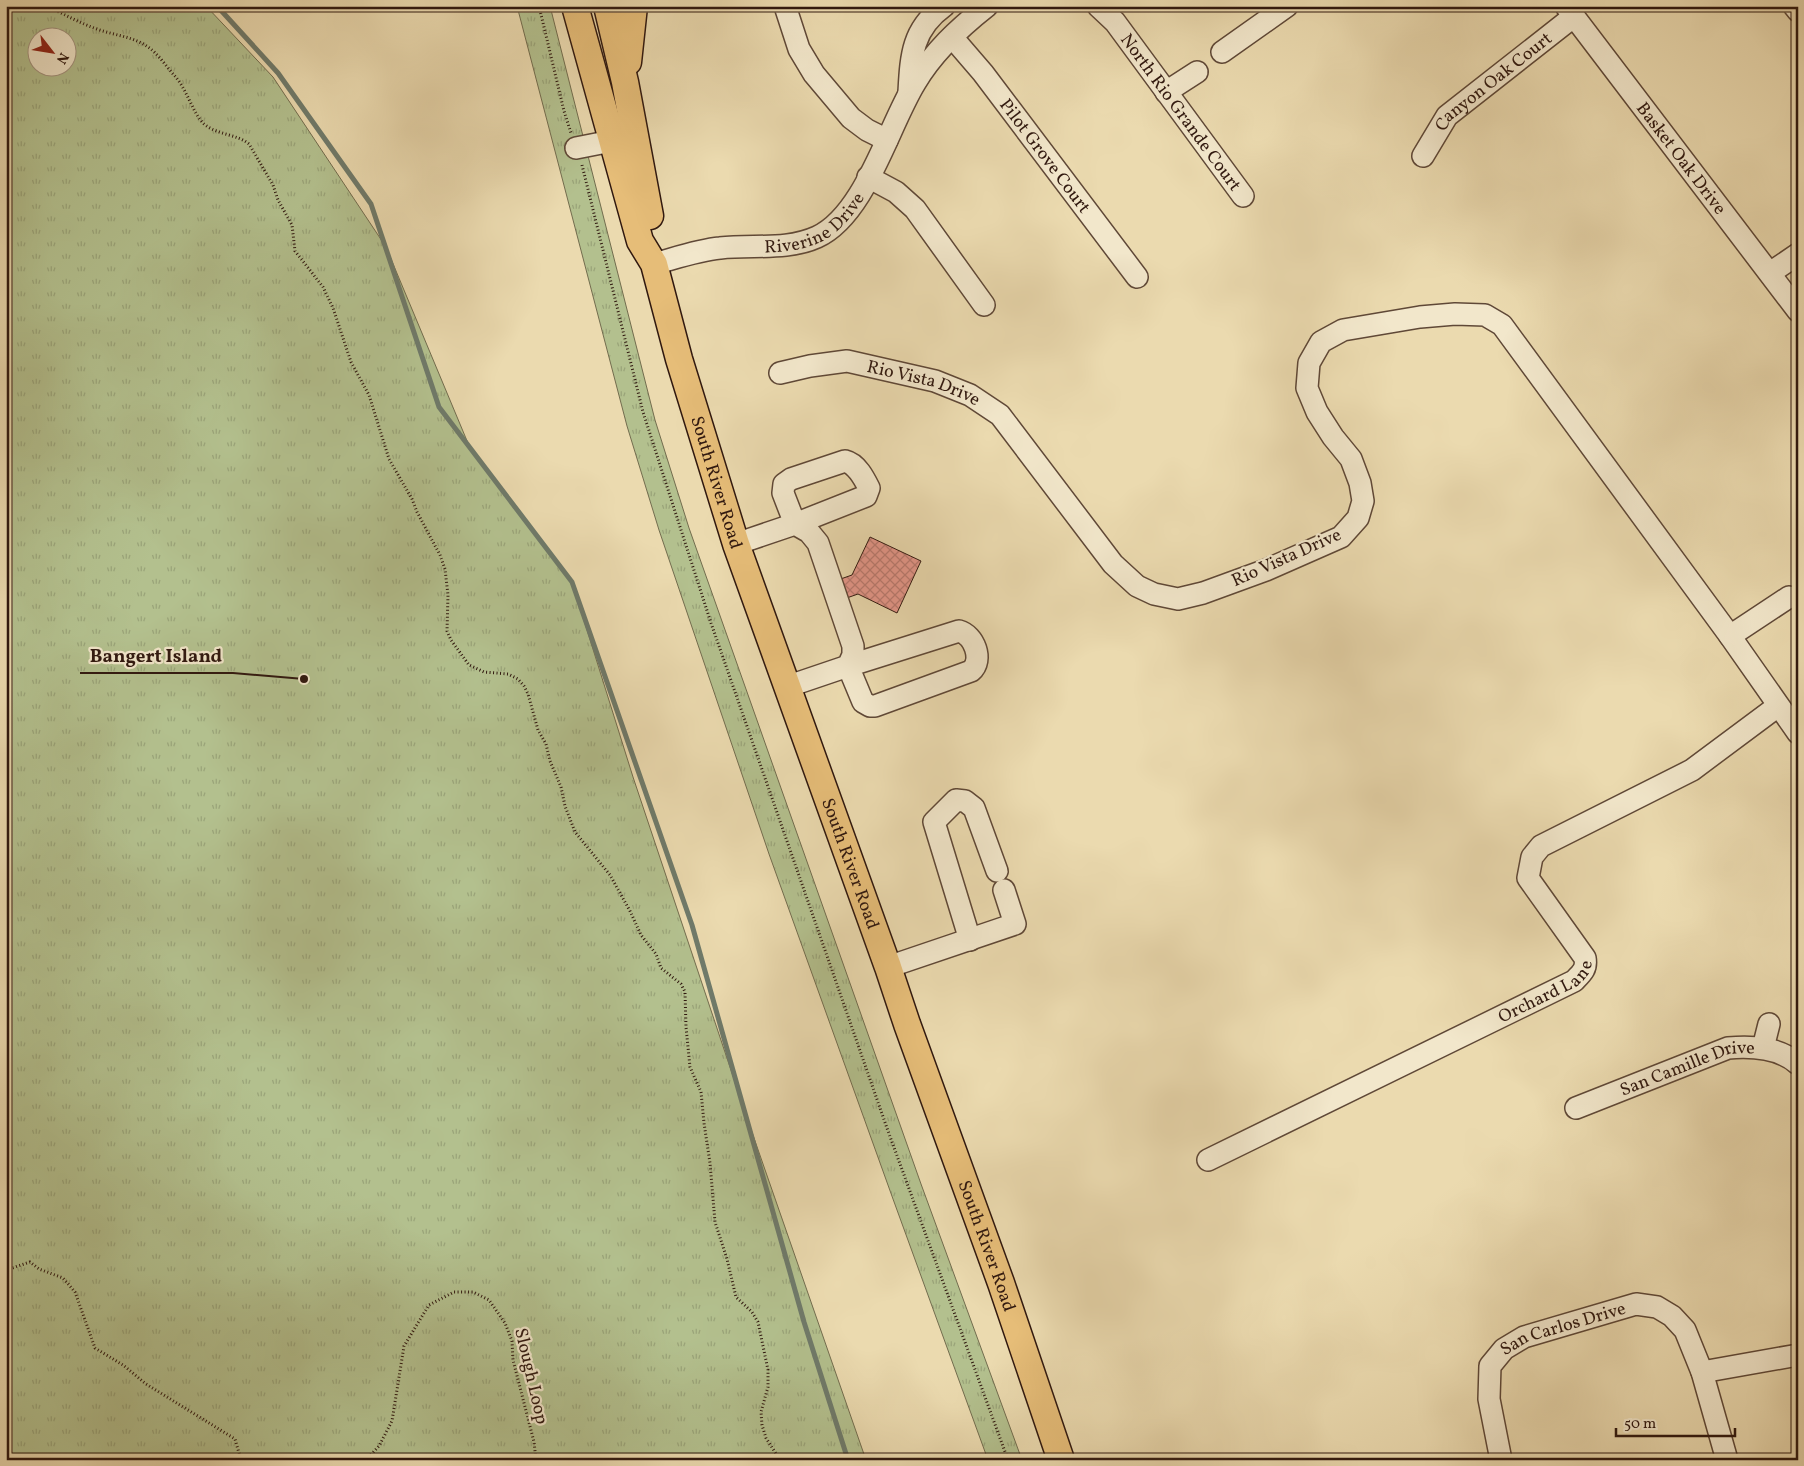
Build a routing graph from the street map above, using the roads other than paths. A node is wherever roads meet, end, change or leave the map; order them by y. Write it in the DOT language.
graph roads {
  1 [pos="575,6"];
  2 [pos="587,6"];
  3 [pos="607,6"];
  4 [pos="634,6"];
  5 [pos="785,6"];
  6 [pos="944,6"];
  7 [pos="987,6"];
  8 [pos="1098,6"];
  9 [pos="1287,6"];
  10 [pos="1794,6"];
  11 [pos="1570,11"];
  12 [pos="1798,12"];
  13 [pos="952,37"];
  14 [pos="1222,52"];
  15 [pos="1197,72"];
  16 [pos="626,85"];
  17 [pos="1166,92"];
  18 [pos="909,93"];
  19 [pos="620,139"];
  20 [pos="886,140"];
  21 [pos="576,148"];
  22 [pos="1423,156"];
  23 [pos="868,177"];
  24 [pos="1243,196"];
  25 [pos="1798,254"];
  26 [pos="654,264"];
  27 [pos="1770,273"];
  28 [pos="1137,277"];
  29 [pos="984,305"];
  30 [pos="1798,312"];
  31 [pos="780,373"];
  32 [pos="736,544"];
  33 [pos="1788,597"];
  34 [pos="1730,636"];
  35 [pos="848,666"];
  36 [pos="786,686"];
  37 [pos="1778,706"];
  38 [pos="1798,732"];
  39 [pos="970,940"];
  40 [pos="888,967"];
  41 [pos="1769,1024"];
  42 [pos="1763,1048"];
  43 [pos="1798,1064"];
  44 [pos="1576,1108"];
  45 [pos="1208,1160"];
  46 [pos="1798,1355"];
  47 [pos="1702,1372"];
  48 [pos="1061,1460"];
  49 [pos="1501,1460"];
  50 [pos="1727,1460"];
  1 -- 19 [label="main road, South River Road"];
  2 -- 19 [label="main road"];
  3 -- 16 [label="main road, South River Road"];
  4 -- 16 [label="main road"];
  5 -- 20 [label="street"];
  6 -- 18 [label="street, Riverine Drive"];
  7 -- 13 [label="street, Riverine Drive"];
  8 -- 17 [label="street, North Rio Grande Court"];
  9 -- 14 [label="street"];
  10 -- 12 [label="street"];
  11 -- 22 [label="street, Canyon Oak Court"];
  11 -- 27 [label="street, Basket Oak Drive"];
  13 -- 18 [label="street, Riverine Drive"];
  13 -- 28 [label="street, Pilot Grove Court"];
  15 -- 17 [label="street"];
  16 -- 19 [label="main road, South River Road"];
  17 -- 24 [label="street, North Rio Grande Court"];
  18 -- 20 [label="street, Riverine Drive"];
  19 -- 21 [label="street"];
  19 -- 26 [label="main road, South River Road"];
  20 -- 23 [label="street, Riverine Drive"];
  23 -- 26 [label="street, Riverine Drive"];
  23 -- 29 [label="street"];
  25 -- 27 [label="street"];
  26 -- 32 [label="main road, South River Road"];
  27 -- 30 [label="street, Basket Oak Drive"];
  31 -- 34 [label="street, Rio Vista Drive"];
  32 -- 35 [label="street"];
  32 -- 36 [label="main road, South River Road"];
  33 -- 34 [label="street"];
  34 -- 37 [label="street, Rio Vista Drive"];
  35 -- 35 [label="street"];
  35 -- 36 [label="street"];
  36 -- 40 [label="main road, South River Road"];
  37 -- 38 [label="street, Rio Vista Drive"];
  37 -- 45 [label="street, Orchard Lane"];
  39 -- 39 [label="street"];
  39 -- 40 [label="street"];
  40 -- 48 [label="main road, South River Road"];
  41 -- 42 [label="street"];
  42 -- 43 [label="street, San Camille Drive"];
  42 -- 44 [label="street, San Camille Drive"];
  46 -- 47 [label="street"];
  47 -- 49 [label="street, San Carlos Drive"];
  47 -- 50 [label="street, San Carlos Drive"];
}
